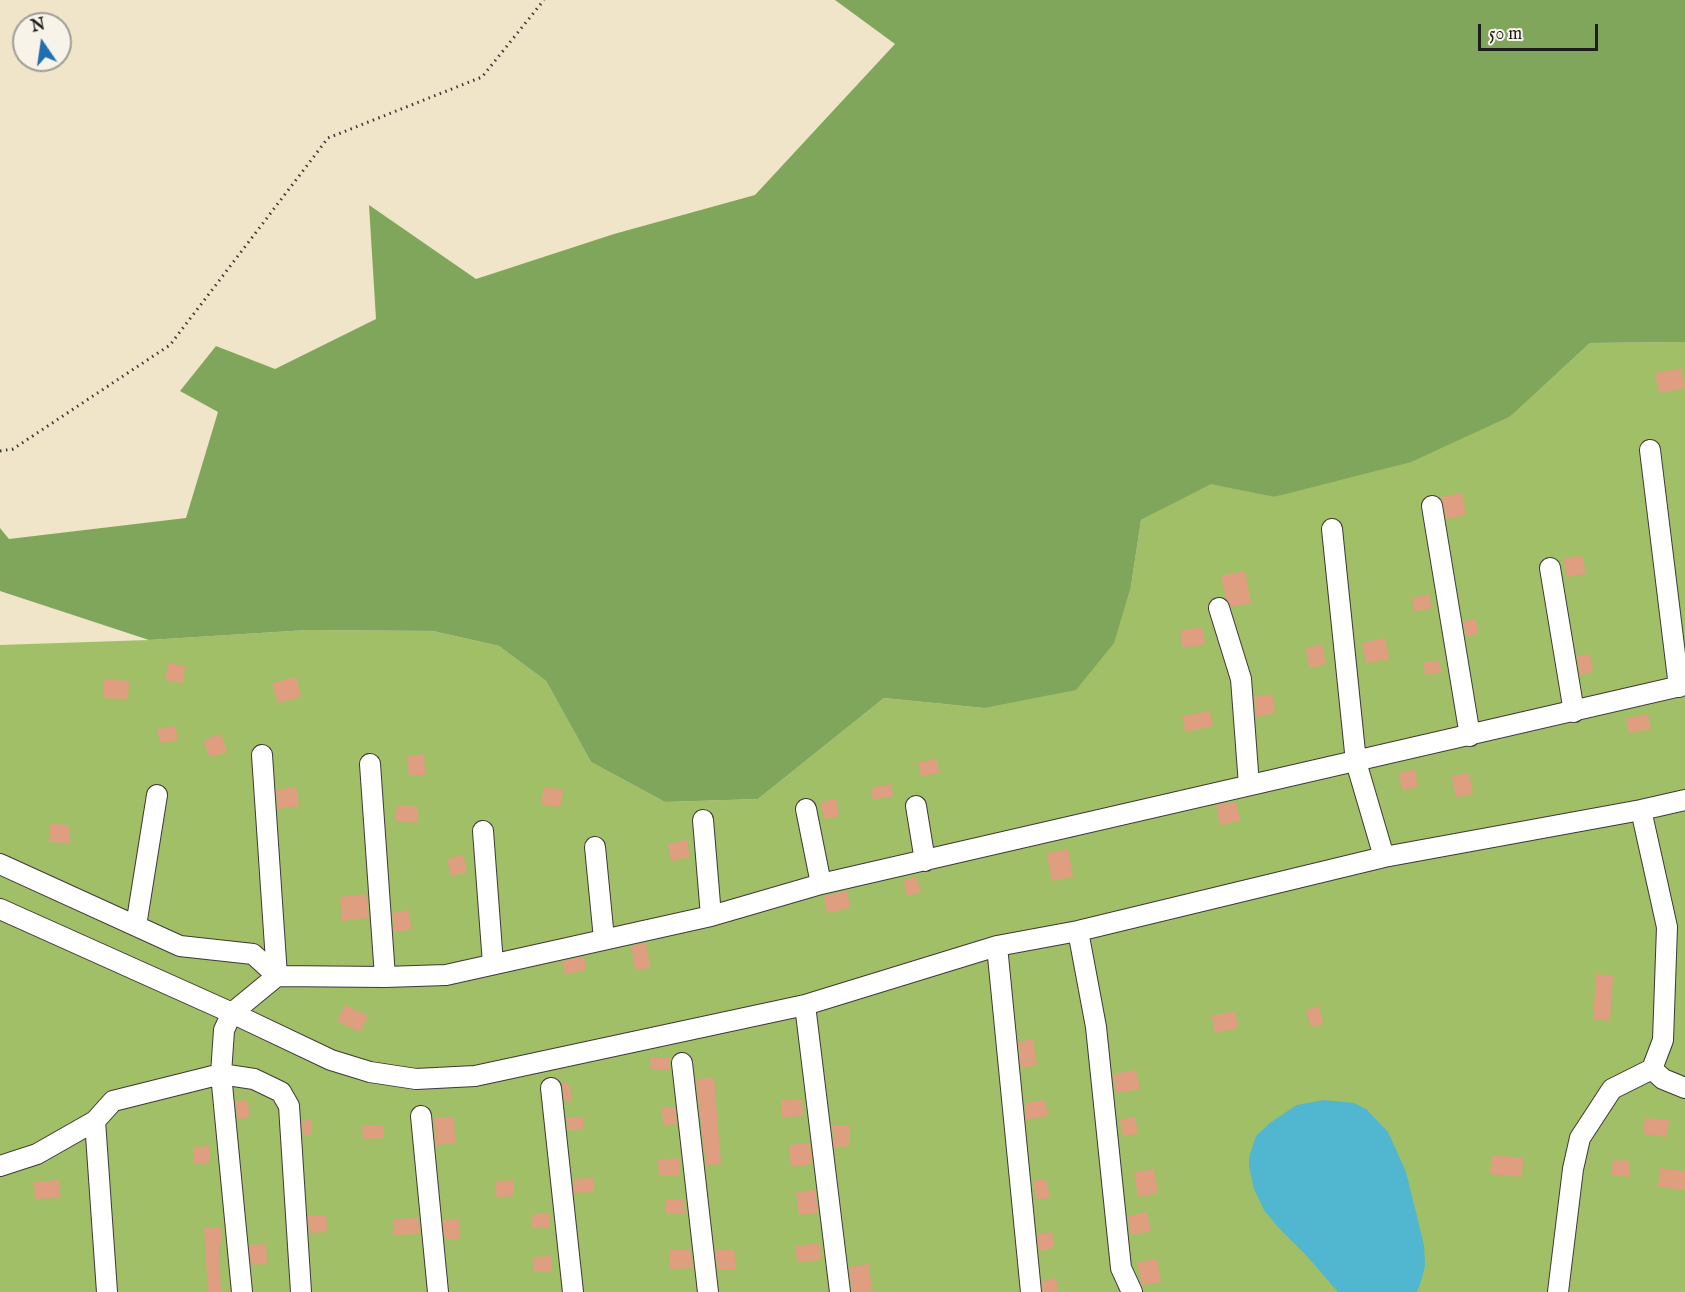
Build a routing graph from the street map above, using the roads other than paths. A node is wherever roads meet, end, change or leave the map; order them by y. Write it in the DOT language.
graph roads {
  1 [pos="1650,450"];
  2 [pos="1432,507"];
  3 [pos="1332,529"];
  4 [pos="1550,567"];
  5 [pos="1219,608"];
  6 [pos="1682,686"];
  7 [pos="1574,712"];
  8 [pos="1470,736"];
  9 [pos="262,754"];
  10 [pos="1356,762"];
  11 [pos="370,764"];
  12 [pos="1249,785"];
  13 [pos="157,795"];
  14 [pos="1685,800"];
  15 [pos="916,806"];
  16 [pos="806,809"];
  17 [pos="1641,810"];
  18 [pos="703,820"];
  19 [pos="483,831"];
  20 [pos="595,847"];
  21 [pos="1384,856"];
  22 [pos="926,861"];
  23 [pos="0,864"];
  24 [pos="821,884"];
  25 [pos="0,909"];
  26 [pos="711,916"];
  27 [pos="136,927"];
  28 [pos="1078,931"];
  29 [pos="604,939"];
  30 [pos="997,946"];
  31 [pos="494,964"];
  32 [pos="277,976"];
  33 [pos="385,977"];
  34 [pos="805,1005"];
  35 [pos="232,1013"];
  36 [pos="682,1063"];
  37 [pos="1652,1069"];
  38 [pos="221,1074"];
  39 [pos="551,1088"];
  40 [pos="1685,1088"];
  41 [pos="421,1116"];
  42 [pos="94,1121"];
  43 [pos="0,1166"];
  44 [pos="107,1292"];
  45 [pos="242,1292"];
  46 [pos="301,1292"];
  47 [pos="438,1292"];
  48 [pos="573,1292"];
  49 [pos="708,1292"];
  50 [pos="840,1292"];
  51 [pos="1031,1292"];
  52 [pos="1132,1292"];
  53 [pos="1558,1292"];
  1 -- 6 [label="street"];
  2 -- 8 [label="street"];
  3 -- 10 [label="street"];
  4 -- 7 [label="street"];
  5 -- 12 [label="street"];
  6 -- 7 [label="street"];
  7 -- 8 [label="street"];
  8 -- 10 [label="street"];
  9 -- 32 [label="street"];
  10 -- 12 [label="street"];
  10 -- 21 [label="street"];
  11 -- 33 [label="street"];
  12 -- 22 [label="street"];
  13 -- 27 [label="street"];
  14 -- 17 [label="street"];
  15 -- 22 [label="street"];
  16 -- 24 [label="street"];
  17 -- 21 [label="street"];
  17 -- 37 [label="street"];
  18 -- 26 [label="street"];
  19 -- 31 [label="street"];
  20 -- 29 [label="street"];
  21 -- 28 [label="street"];
  22 -- 24 [label="street"];
  23 -- 27 [label="street"];
  24 -- 26 [label="street"];
  25 -- 35 [label="street"];
  26 -- 29 [label="street"];
  27 -- 32 [label="street"];
  28 -- 30 [label="street"];
  28 -- 52 [label="street"];
  29 -- 31 [label="street"];
  30 -- 34 [label="street"];
  30 -- 51 [label="street"];
  31 -- 33 [label="street"];
  32 -- 33 [label="street"];
  32 -- 35 [label="street"];
  34 -- 35 [label="street"];
  34 -- 50 [label="street"];
  35 -- 38 [label="street"];
  36 -- 49 [label="street"];
  37 -- 40 [label="street"];
  37 -- 53 [label="street"];
  38 -- 42 [label="street"];
  38 -- 45 [label="street"];
  38 -- 46 [label="street"];
  39 -- 48 [label="street"];
  41 -- 47 [label="street"];
  42 -- 43 [label="street"];
  42 -- 44 [label="street"];
}
